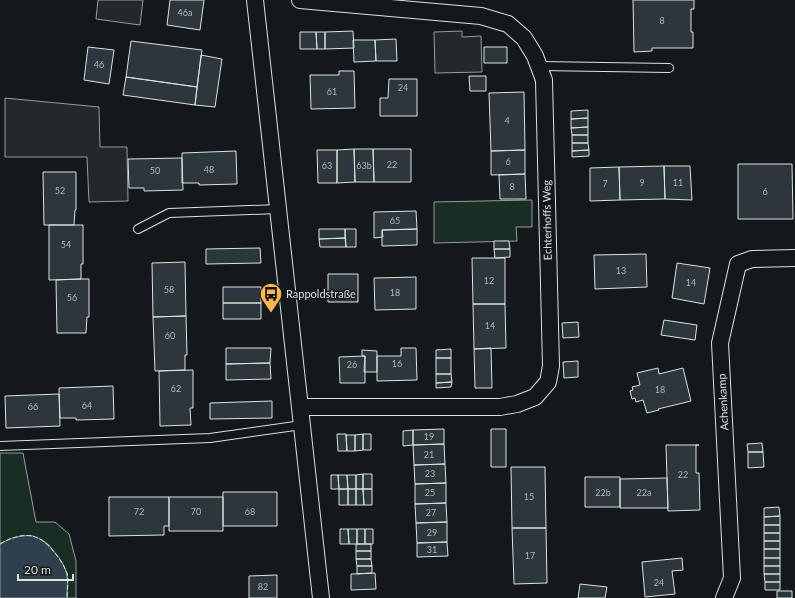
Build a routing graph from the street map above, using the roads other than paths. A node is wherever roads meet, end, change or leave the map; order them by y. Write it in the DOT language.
graph roads {
  1 [pos="256,0"];
  2 [pos="300,0"];
  3 [pos="539,66"];
  4 [pos="669,68"];
  5 [pos="278,209"];
  6 [pos="138,229"];
  7 [pos="795,258"];
  8 [pos="300,407"];
  9 [pos="302,425"];
  10 [pos="0,446"];
  11 [pos="321,598"];
  12 [pos="724,598"];
  1 -- 5 [label="street"];
  2 -- 3 [label="street, Echterhoffs Weg"];
  3 -- 4 [label="lane"];
  3 -- 8 [label="street, Echterhoffs Weg"];
  5 -- 6 [label="lane"];
  5 -- 8 [label="street"];
  7 -- 12 [label="street, Achenkamp"];
  8 -- 9 [label="street"];
  9 -- 10 [label="lane"];
  9 -- 11 [label="street"];
}
